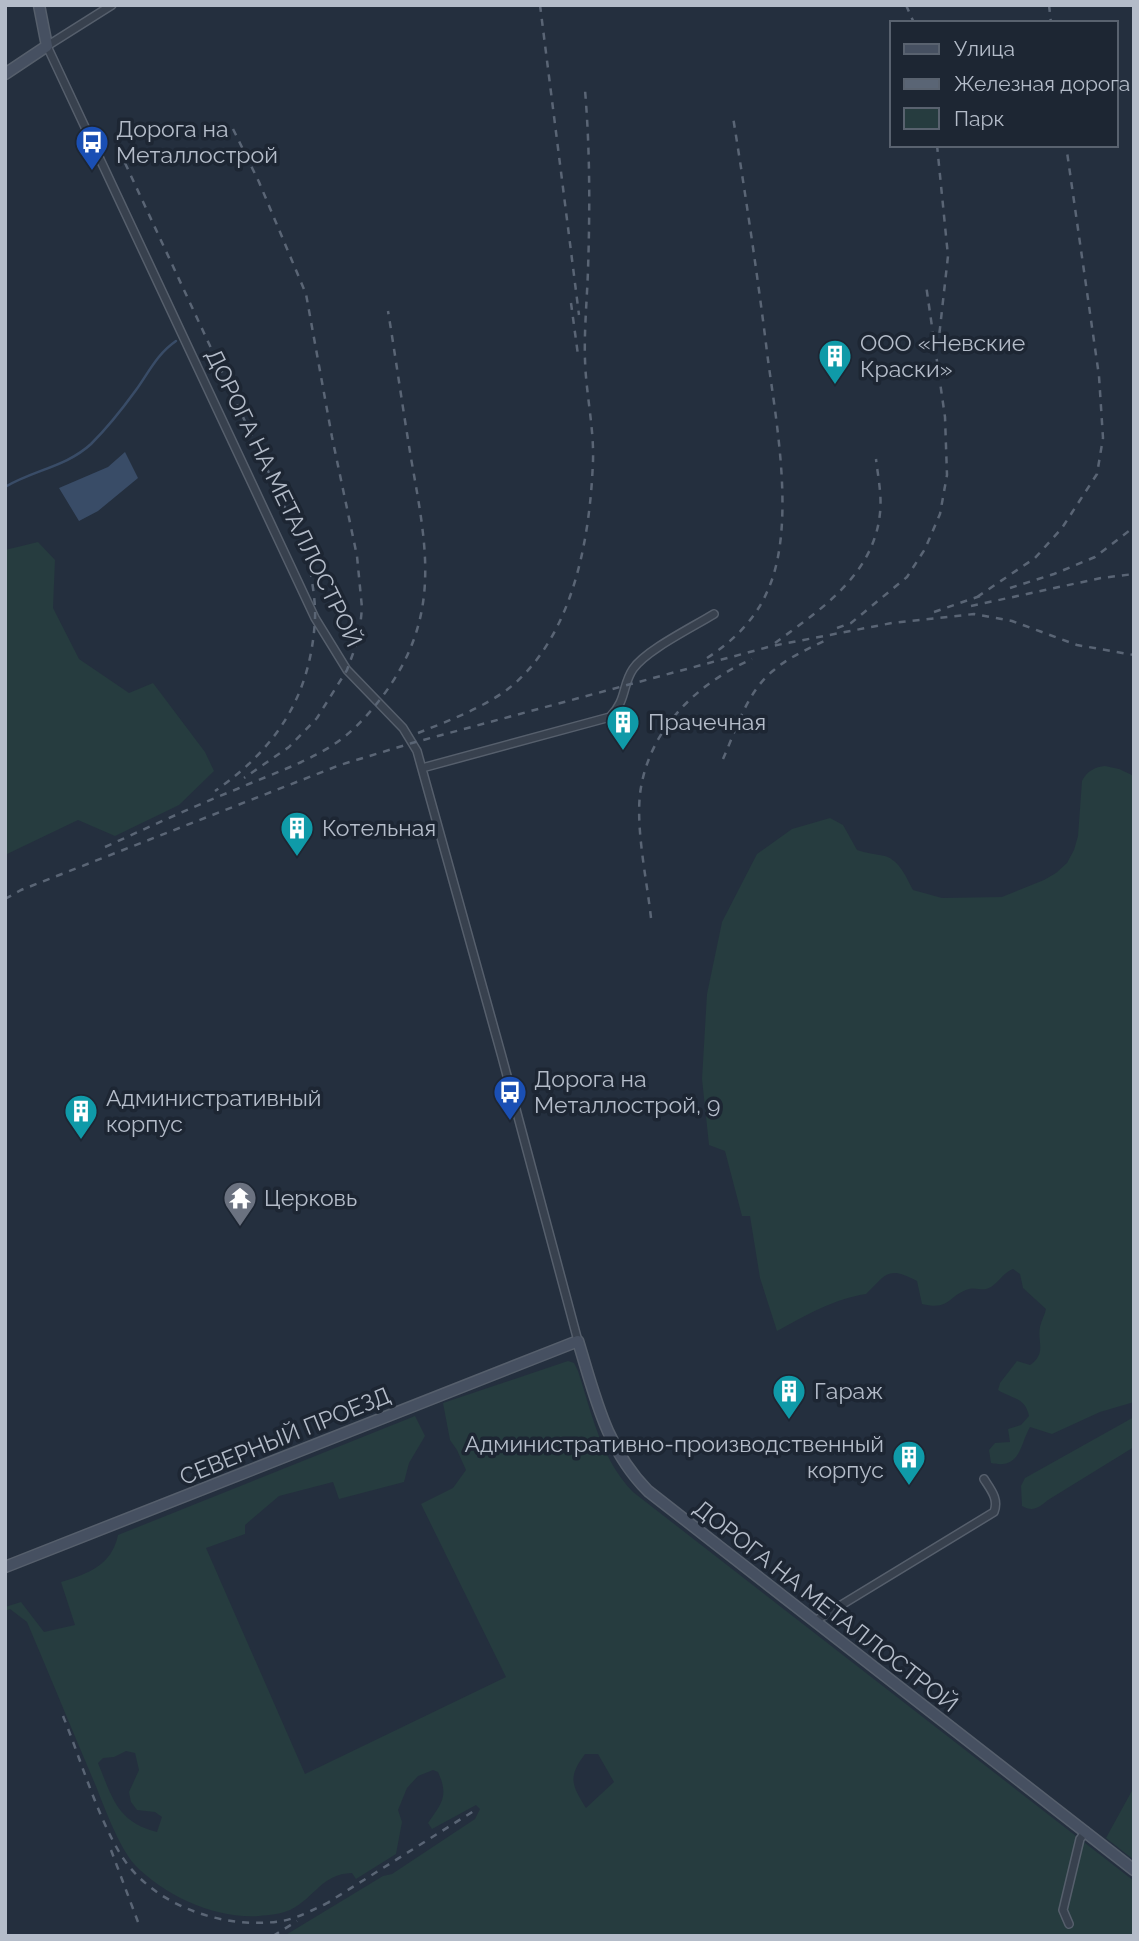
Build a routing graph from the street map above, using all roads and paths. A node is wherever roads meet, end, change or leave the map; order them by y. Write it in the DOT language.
graph roads {
  1 [pos="39,5"];
  2 [pos="112,5"];
  3 [pos="47,46"];
  4 [pos="5,74"];
  5 [pos="714,614"];
  6 [pos="422,768"];
  7 [pos="578,1341"];
  8 [pos="984,1479"];
  9 [pos="5,1567"];
  10 [pos="815,1620"];
  11 [pos="1086,1831"];
  12 [pos="1134,1870"];
  13 [pos="1069,1924"];
  1 -- 3 [label="street, ДОРОГА НА МЕТАЛЛОСТРОЙ"];
  2 -- 3 [label="street"];
  3 -- 4 [label="street"];
  3 -- 6 [label="street, ДОРОГА НА МЕТАЛЛОСТРОЙ"];
  5 -- 6 [label="street"];
  6 -- 7 [label="street, ДОРОГА НА МЕТАЛЛОСТРОЙ"];
  7 -- 9 [label="street, СЕВЕРНЫЙ ПРОЕЗД"];
  7 -- 10 [label="street, ДОРОГА НА МЕТАЛЛОСТРОЙ"];
  8 -- 10 [label="street"];
  10 -- 11 [label="street, ДОРОГА НА МЕТАЛЛОСТРОЙ"];
  11 -- 12 [label="street, ДОРОГА НА МЕТАЛЛОСТРОЙ"];
  11 -- 13 [label="street"];
}
